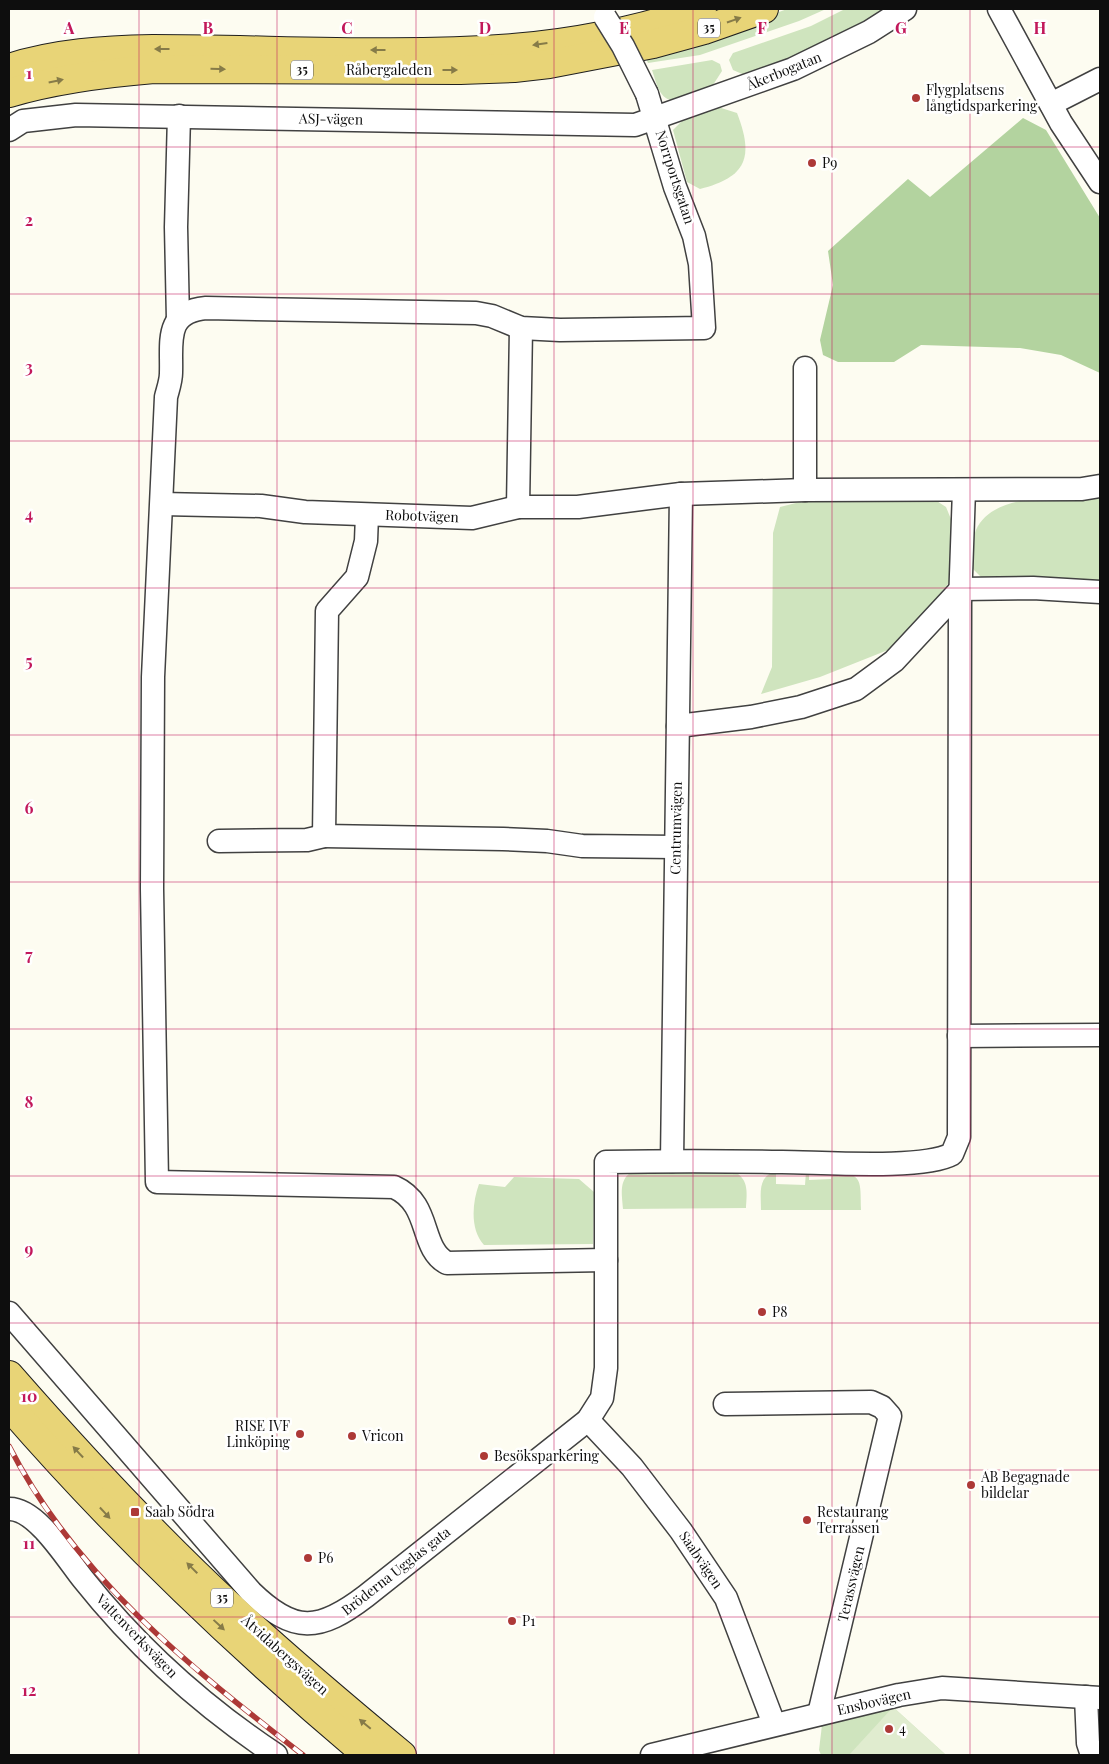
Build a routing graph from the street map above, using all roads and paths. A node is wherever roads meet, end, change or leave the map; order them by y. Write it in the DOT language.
graph roads {
  1 [pos="702,9"];
  2 [pos="764,9"];
  3 [pos="905,9"];
  4 [pos="999,9"];
  5 [pos="602,13"];
  6 [pos="9,68"];
  7 [pos="1100,80"];
  8 [pos="9,93"];
  9 [pos="1051,104"];
  10 [pos="179,116"];
  11 [pos="656,118"];
  12 [pos="9,130"];
  13 [pos="1090,151"];
  14 [pos="1100,182"];
  15 [pos="178,320"];
  16 [pos="521,328"];
  17 [pos="806,368"];
  18 [pos="1100,486"];
  19 [pos="806,490"];
  20 [pos="964,490"];
  21 [pos="681,494"];
  22 [pos="162,504"];
  23 [pos="518,507"];
  24 [pos="367,515"];
  25 [pos="960,589"];
  26 [pos="1100,592"];
  27 [pos="678,726"];
  28 [pos="324,836"];
  29 [pos="219,840"];
  30 [pos="676,847"];
  31 [pos="1100,1035"];
  32 [pos="958,1036"];
  33 [pos="672,1161"];
  34 [pos="606,1260"];
  35 [pos="9,1313"];
  36 [pos="9,1375"];
  37 [pos="725,1404"];
  38 [pos="9,1406"];
  39 [pos="588,1420"];
  40 [pos="9,1509"];
  41 [pos="1093,1698"];
  42 [pos="819,1714"];
  43 [pos="774,1724"];
  44 [pos="276,1755"];
  45 [pos="367,1755"];
  46 [pos="402,1755"];
  47 [pos="652,1755"];
  48 [pos="1092,1755"];
  1 -- 6 [label="main road, Råbergaleden / 35, one-way"];
  8 -- 2 [label="main road, Råbergaleden / 35, one-way"];
  3 -- 11 [label="street, Åkerbogatan"];
  4 -- 9 [label="street"];
  5 -- 11 [label="street, Norrportsgatan, bridge"];
  7 -- 9 [label="street"];
  9 -- 13 [label="street"];
  10 -- 11 [label="street, ASJ-vägen"];
  10 -- 12 [label="street, ASJ-vägen"];
  10 -- 15 [label="street"];
  11 -- 16 [label="street, Norrportsgatan"];
  13 -- 14 [label="street"];
  15 -- 16 [label="street"];
  15 -- 22 [label="street"];
  16 -- 23 [label="street"];
  17 -- 19 [label="street"];
  18 -- 20 [label="street, Robotvägen"];
  19 -- 20 [label="street, Robotvägen"];
  19 -- 21 [label="street, Robotvägen"];
  20 -- 25 [label="street"];
  21 -- 23 [label="street, Robotvägen"];
  21 -- 27 [label="street, Centrumvägen"];
  22 -- 24 [label="street, Robotvägen"];
  22 -- 34 [label="street"];
  23 -- 24 [label="street, Robotvägen"];
  24 -- 28 [label="street"];
  25 -- 26 [label="street"];
  25 -- 27 [label="street"];
  25 -- 32 [label="street"];
  27 -- 30 [label="street, Centrumvägen"];
  28 -- 29 [label="street"];
  28 -- 30 [label="street"];
  30 -- 33 [label="street, Centrumvägen"];
  31 -- 32 [label="street"];
  32 -- 33 [label="street"];
  33 -- 34 [label="street, Bröderna Ugglas gata"];
  34 -- 39 [label="street, Bröderna Ugglas gata"];
  35 -- 39 [label="street, Bröderna Ugglas gata"];
  46 -- 36 [label="main road, Åtvidabergsvägen / 35, one-way"];
  37 -- 42 [label="street, Terassvägen"];
  38 -- 45 [label="main road, Åtvidabergsvägen / 35, one-way"];
  39 -- 43 [label="street, Saabvägen"];
  40 -- 44 [label="street, Vattenverksvägen"];
  41 -- 42 [label="street, Ensbovägen"];
  41 -- 48 [label="street"];
  42 -- 43 [label="street, Ensbovägen"];
  43 -- 47 [label="street, Ensbovägen"];
}
